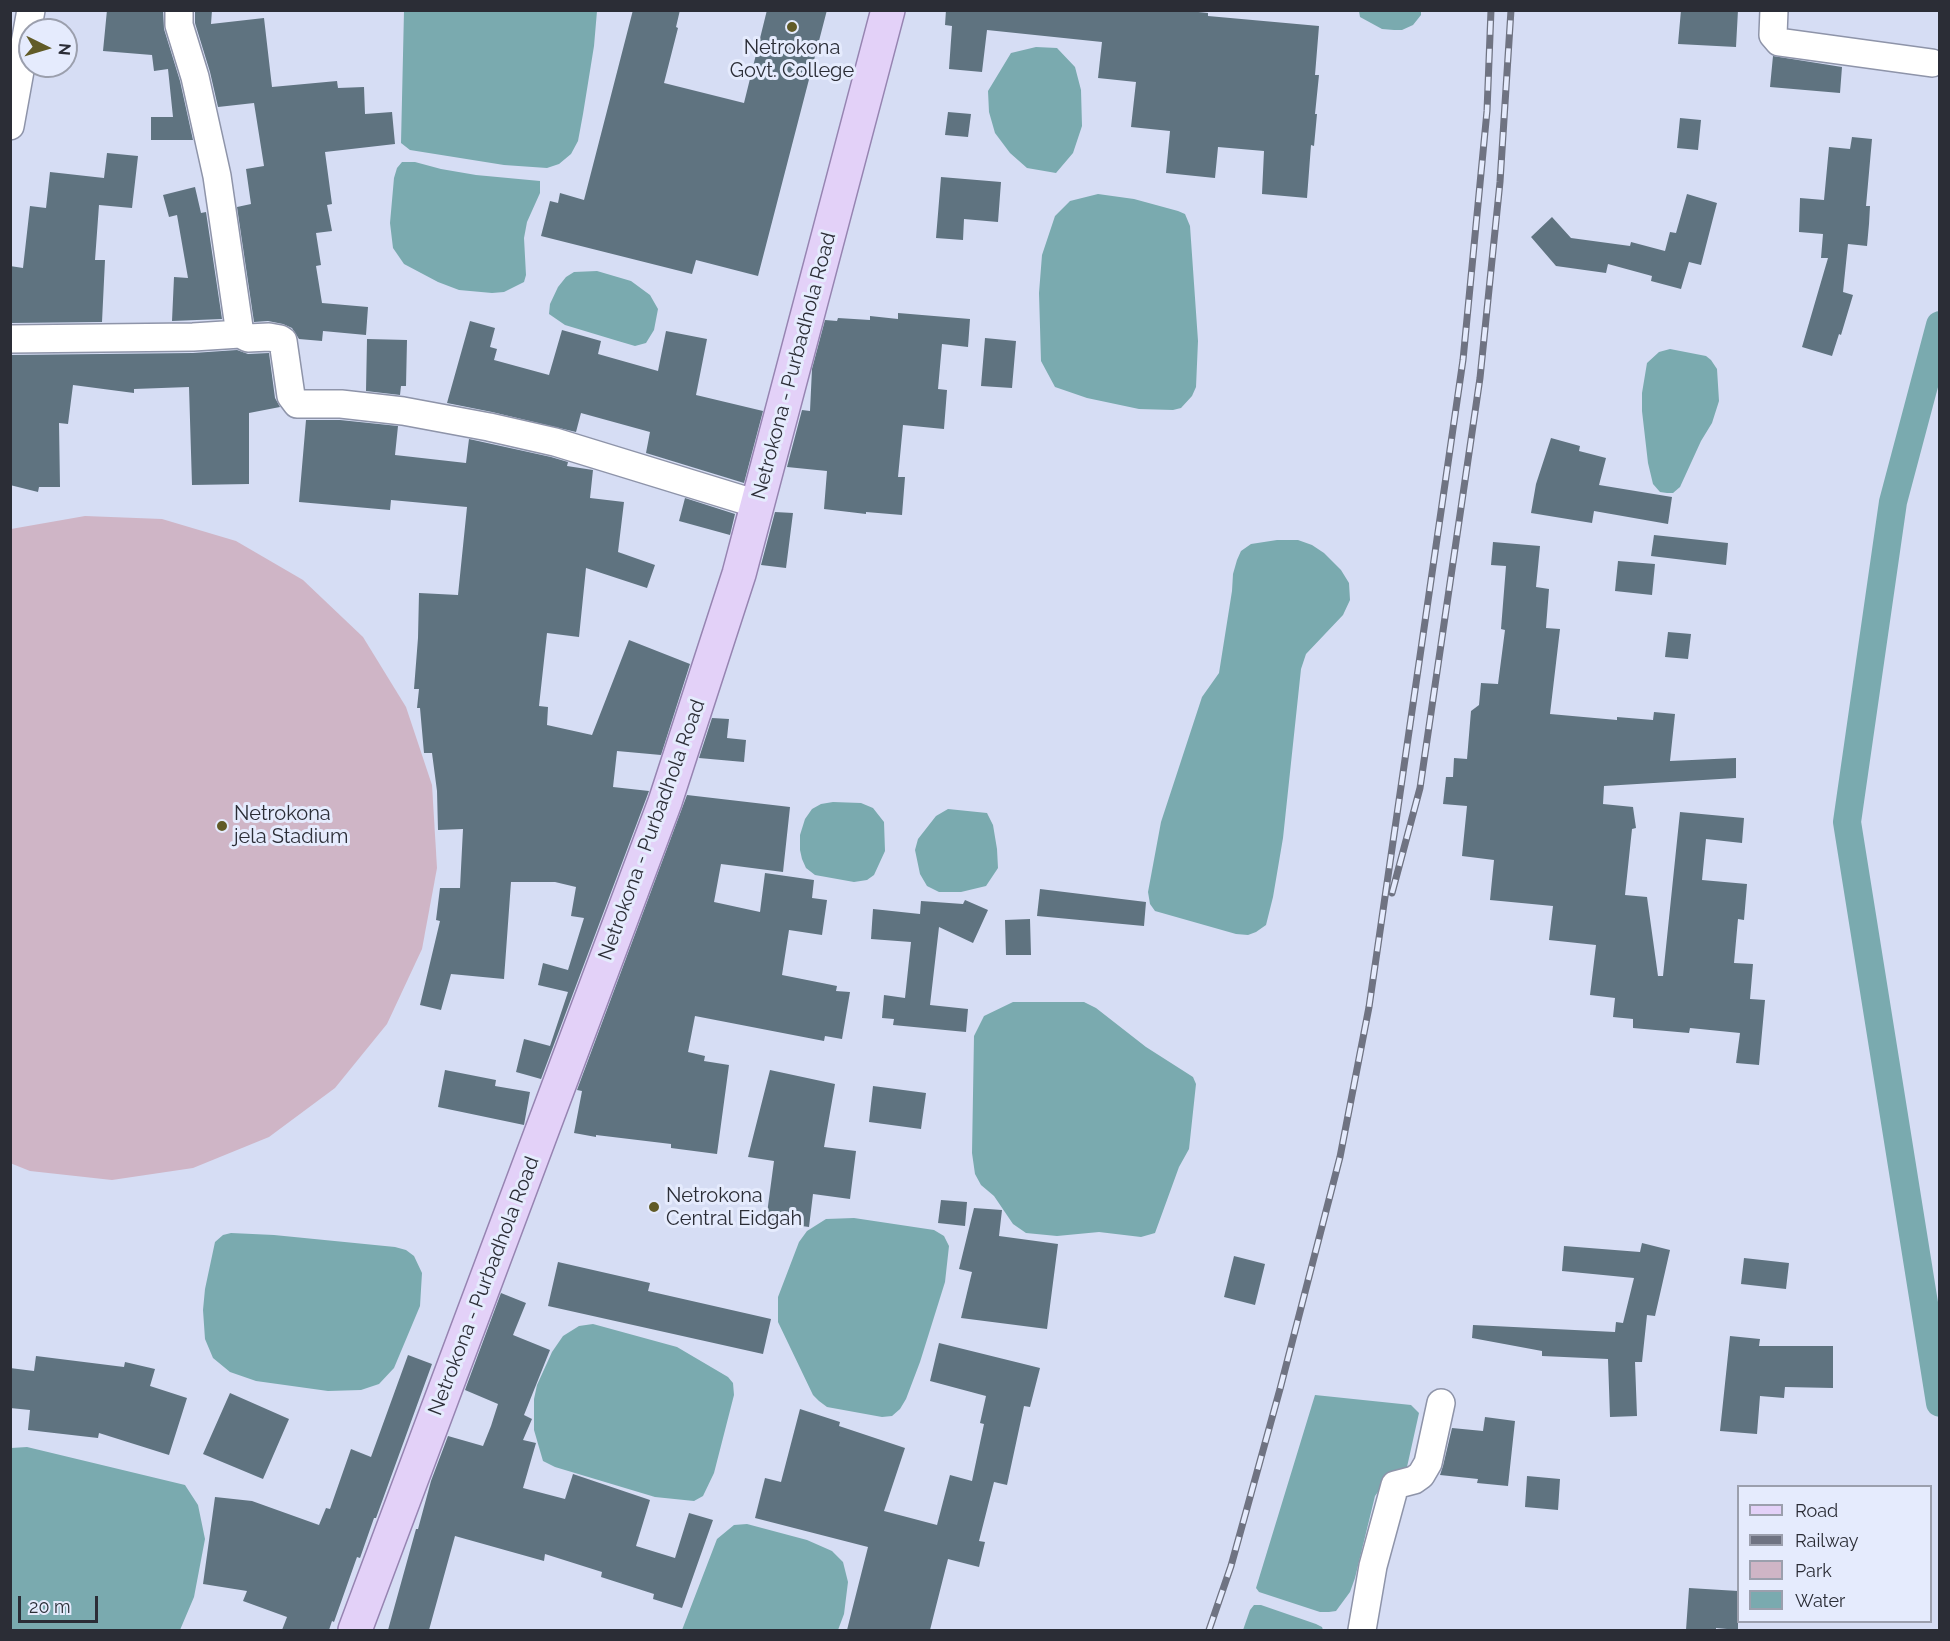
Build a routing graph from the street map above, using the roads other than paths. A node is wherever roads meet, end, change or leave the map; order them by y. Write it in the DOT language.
graph roads {
  1 [pos="31,10"];
  2 [pos="179,10"];
  3 [pos="888,10"];
  4 [pos="1774,10"];
  5 [pos="1932,63"];
  6 [pos="10,126"];
  7 [pos="240,334"];
  8 [pos="10,339"];
  9 [pos="757,504"];
  10 [pos="1441,1403"];
  11 [pos="355,1630"];
  12 [pos="1362,1630"];
  1 -- 6 [label="street"];
  2 -- 7 [label="street"];
  3 -- 9 [label="main road, Netrokona - Purbadhola Road"];
  4 -- 5 [label="street"];
  7 -- 8 [label="street"];
  7 -- 9 [label="street"];
  9 -- 11 [label="main road, Netrokona - Purbadhola Road"];
  10 -- 12 [label="street"];
}
